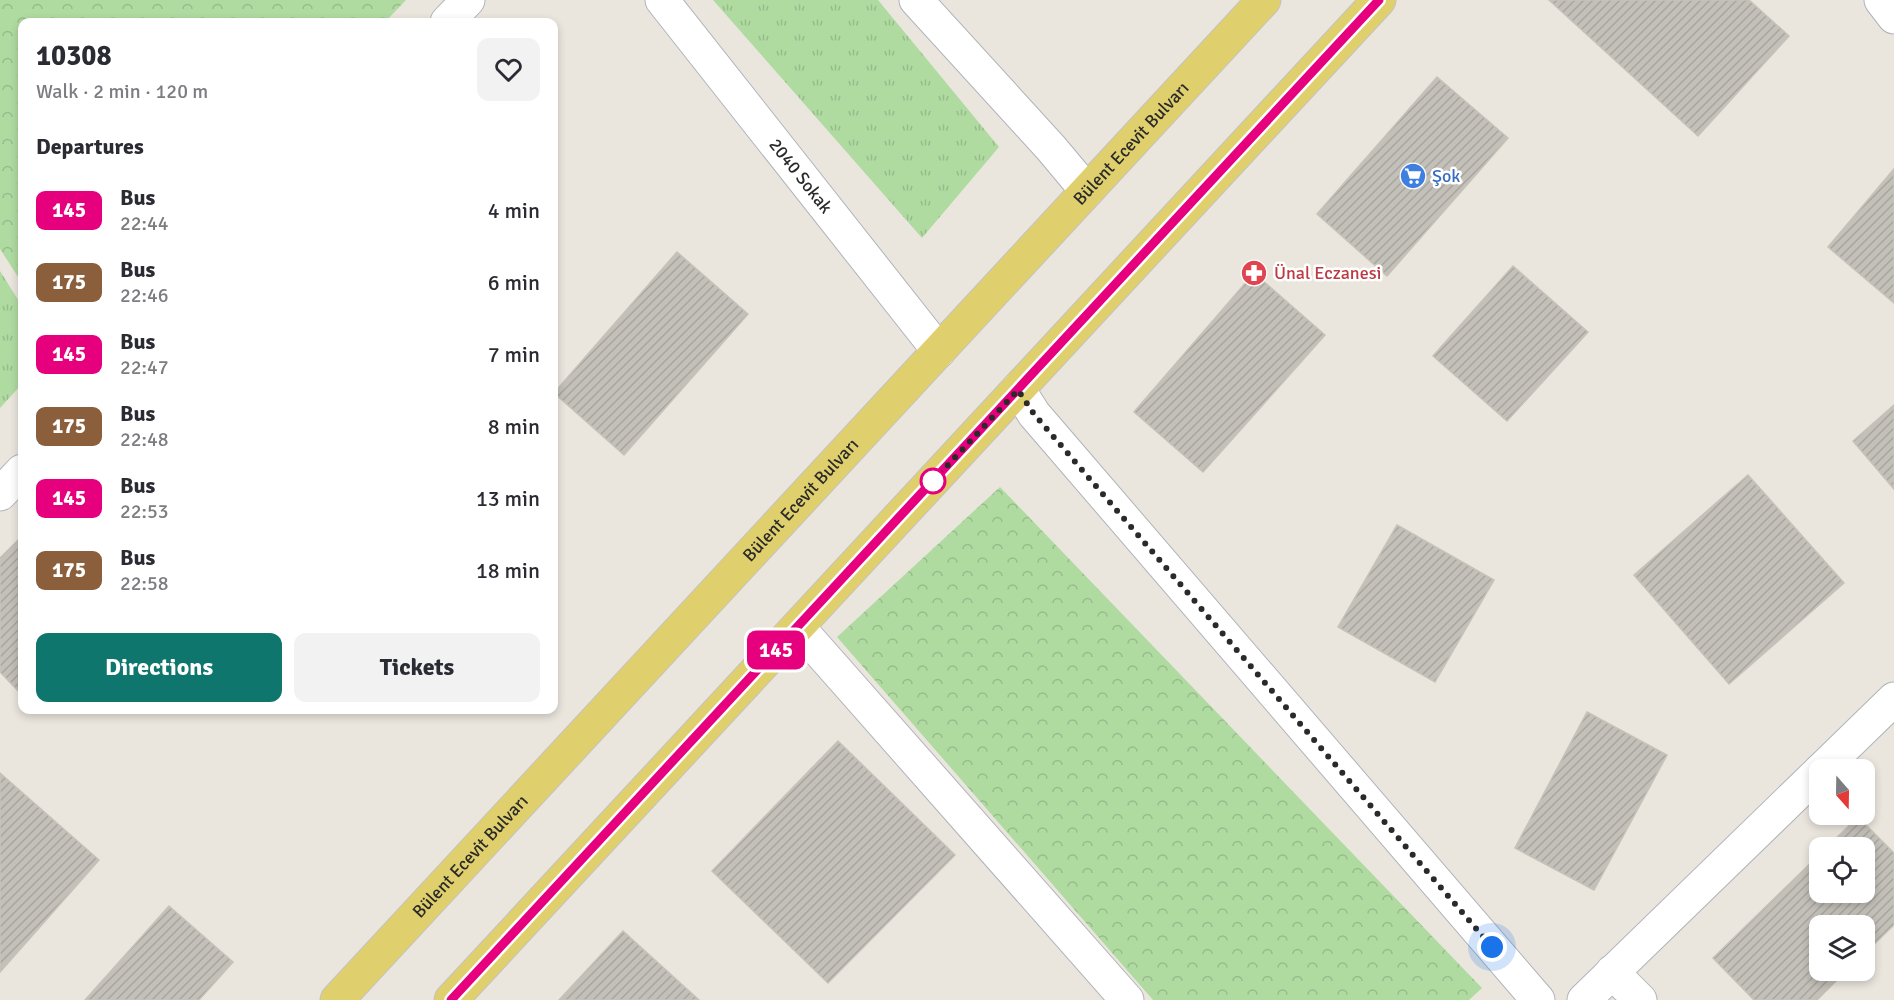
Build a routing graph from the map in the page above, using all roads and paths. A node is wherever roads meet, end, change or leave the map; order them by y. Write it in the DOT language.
graph roads {
  1 [pos="468,0"];
  2 [pos="662,0"];
  3 [pos="916,0"];
  4 [pos="1264,0"];
  5 [pos="1379,0"];
  6 [pos="1881,0"];
  7 [pos="1894,17"];
  8 [pos="451,18"];
  9 [pos="1087,191"];
  10 [pos="939,351"];
  11 [pos="1018,390"];
  12 [pos="18,475"];
  13 [pos="0,494"];
  14 [pos="798,627"];
  15 [pos="1894,699"];
  16 [pos="1831,759"];
  17 [pos="1809,781"];
  18 [pos="1612,972"];
  19 [pos="337,1000"];
  20 [pos="451,1000"];
  21 [pos="1127,1000"];
  22 [pos="1538,1000"];
  23 [pos="1584,1000"];
  24 [pos="1640,1000"];
  1 -- 8 [label="street"];
  2 -- 10 [label="street, 2040 Sokak"];
  3 -- 9 [label="street"];
  4 -- 9 [label="main road, Bülent Ecevit Bulvarı"];
  5 -- 11 [label="main road"];
  6 -- 7 [label="street"];
  9 -- 10 [label="main road, Bülent Ecevit Bulvarı"];
  10 -- 19 [label="main road, Bülent Ecevit Bulvarı"];
  11 -- 14 [label="main road"];
  11 -- 22 [label="street"];
  12 -- 13 [label="street"];
  14 -- 20 [label="main road"];
  14 -- 21 [label="street"];
  15 -- 16 [label="street"];
  17 -- 18 [label="street"];
  18 -- 23 [label="street"];
  18 -- 24 [label="street"];
}
